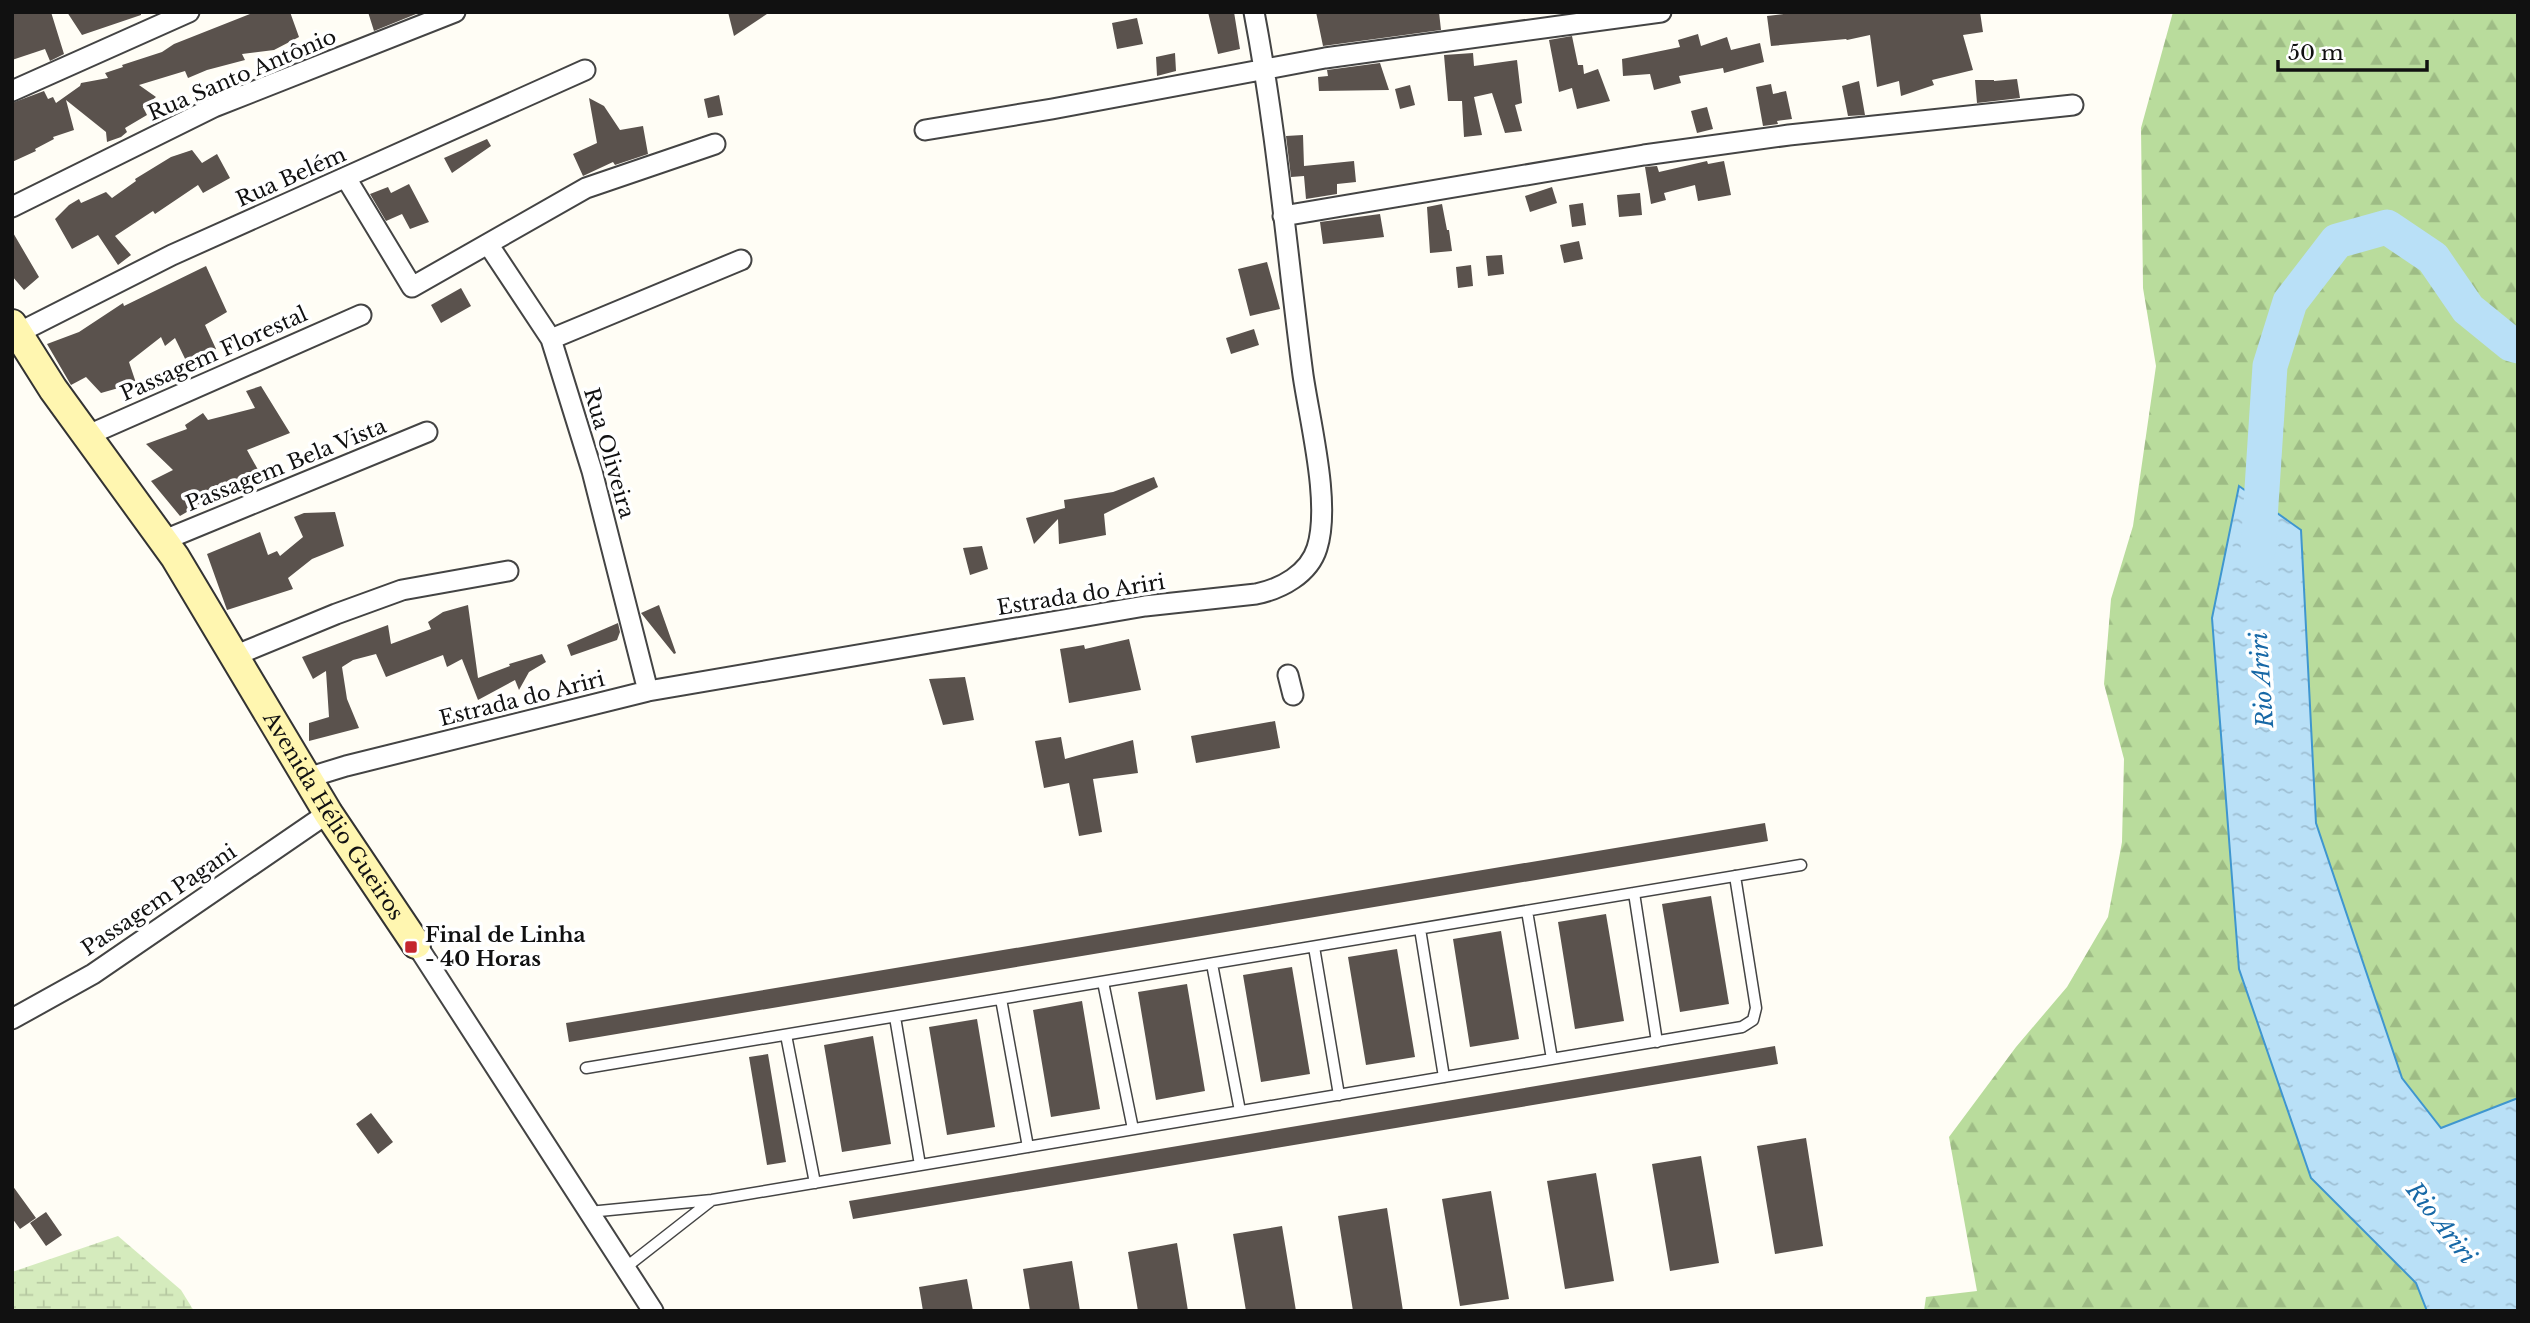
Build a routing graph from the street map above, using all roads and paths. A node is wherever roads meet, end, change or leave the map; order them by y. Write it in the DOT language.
graph roads {
  1 [pos="189,12"];
  2 [pos="455,12"];
  3 [pos="1254,12"];
  4 [pos="1661,12"];
  5 [pos="1265,69"];
  6 [pos="585,70"];
  7 [pos="12,91"];
  8 [pos="2073,105"];
  9 [pos="925,130"];
  10 [pos="715,144"];
  11 [pos="346,177"];
  12 [pos="12,207"];
  13 [pos="1283,216"];
  14 [pos="488,244"];
  15 [pos="741,260"];
  16 [pos="360,315"];
  17 [pos="15,328"];
  18 [pos="551,339"];
  19 [pos="427,432"];
  20 [pos="86,436"];
  21 [pos="162,541"];
  22 [pos="508,571"];
  23 [pos="234,656"];
  24 [pos="1288,675"];
  25 [pos="648,691"];
  26 [pos="1293,695"];
  27 [pos="307,778"];
  28 [pos="328,813"];
  29 [pos="1801,865"];
  30 [pos="1735,876"];
  31 [pos="1634,893"];
  32 [pos="1527,911"];
  33 [pos="1420,929"];
  34 [pos="416,944"];
  35 [pos="1314,947"];
  36 [pos="1212,964"];
  37 [pos="1102,982"];
  38 [pos="1001,999"];
  39 [pos="895,1017"];
  40 [pos="12,1019"];
  41 [pos="786,1035"];
  42 [pos="1657,1042"];
  43 [pos="1552,1059"];
  44 [pos="586,1068"];
  45 [pos="1444,1077"];
  46 [pos="1339,1095"];
  47 [pos="1240,1111"];
  48 [pos="1133,1129"];
  49 [pos="1028,1147"];
  50 [pos="920,1165"];
  51 [pos="815,1183"];
  52 [pos="712,1200"];
  53 [pos="589,1212"];
  54 [pos="625,1268"];
  55 [pos="653,1311"];
  1 -- 7 [label="street"];
  2 -- 12 [label="street, Rua Santo Antônio"];
  3 -- 5 [label="street, Estrada do Ariri"];
  4 -- 5 [label="street"];
  5 -- 9 [label="street"];
  5 -- 13 [label="street, Estrada do Ariri"];
  6 -- 11 [label="street, Rua Belém"];
  8 -- 13 [label="street"];
  10 -- 14 [label="street"];
  11 -- 14 [label="street"];
  11 -- 17 [label="street, Rua Belém"];
  13 -- 25 [label="street, Estrada do Ariri"];
  14 -- 18 [label="street, Rua Oliveira"];
  15 -- 18 [label="street"];
  16 -- 20 [label="street, Passagem Florestal"];
  17 -- 20 [label="main road, Avenida Hélio Gueiros"];
  18 -- 25 [label="street, Rua Oliveira"];
  19 -- 21 [label="street, Passagem Bela Vista"];
  20 -- 21 [label="main road, Avenida Hélio Gueiros"];
  21 -- 23 [label="main road, Avenida Hélio Gueiros"];
  22 -- 23 [label="street"];
  23 -- 27 [label="main road, Avenida Hélio Gueiros"];
  24 -- 26 [label="street"];
  25 -- 27 [label="street, Estrada do Ariri"];
  27 -- 28 [label="main road, Avenida Hélio Gueiros"];
  28 -- 34 [label="main road, Avenida Hélio Gueiros"];
  28 -- 40 [label="street, Passagem Pagani"];
  29 -- 30 [label="lane"];
  30 -- 31 [label="lane"];
  30 -- 42 [label="lane"];
  31 -- 32 [label="lane"];
  31 -- 42 [label="lane"];
  32 -- 33 [label="lane"];
  32 -- 43 [label="lane"];
  33 -- 35 [label="lane"];
  33 -- 45 [label="lane"];
  34 -- 53 [label="street, Avenida Hélio Gueiros"];
  35 -- 36 [label="lane"];
  35 -- 46 [label="lane"];
  36 -- 37 [label="lane"];
  36 -- 47 [label="lane"];
  37 -- 38 [label="lane"];
  37 -- 48 [label="lane"];
  38 -- 39 [label="lane"];
  38 -- 49 [label="lane"];
  39 -- 41 [label="lane"];
  39 -- 50 [label="lane"];
  41 -- 44 [label="lane"];
  41 -- 51 [label="lane"];
  42 -- 43 [label="lane"];
  43 -- 45 [label="lane"];
  45 -- 46 [label="lane"];
  46 -- 47 [label="lane"];
  47 -- 48 [label="lane"];
  48 -- 49 [label="lane"];
  49 -- 50 [label="lane"];
  50 -- 51 [label="lane"];
  51 -- 52 [label="lane"];
  52 -- 53 [label="lane"];
  52 -- 54 [label="lane"];
  53 -- 54 [label="street, Avenida Hélio Gueiros"];
  54 -- 55 [label="street, Avenida Hélio Gueiros"];
}
